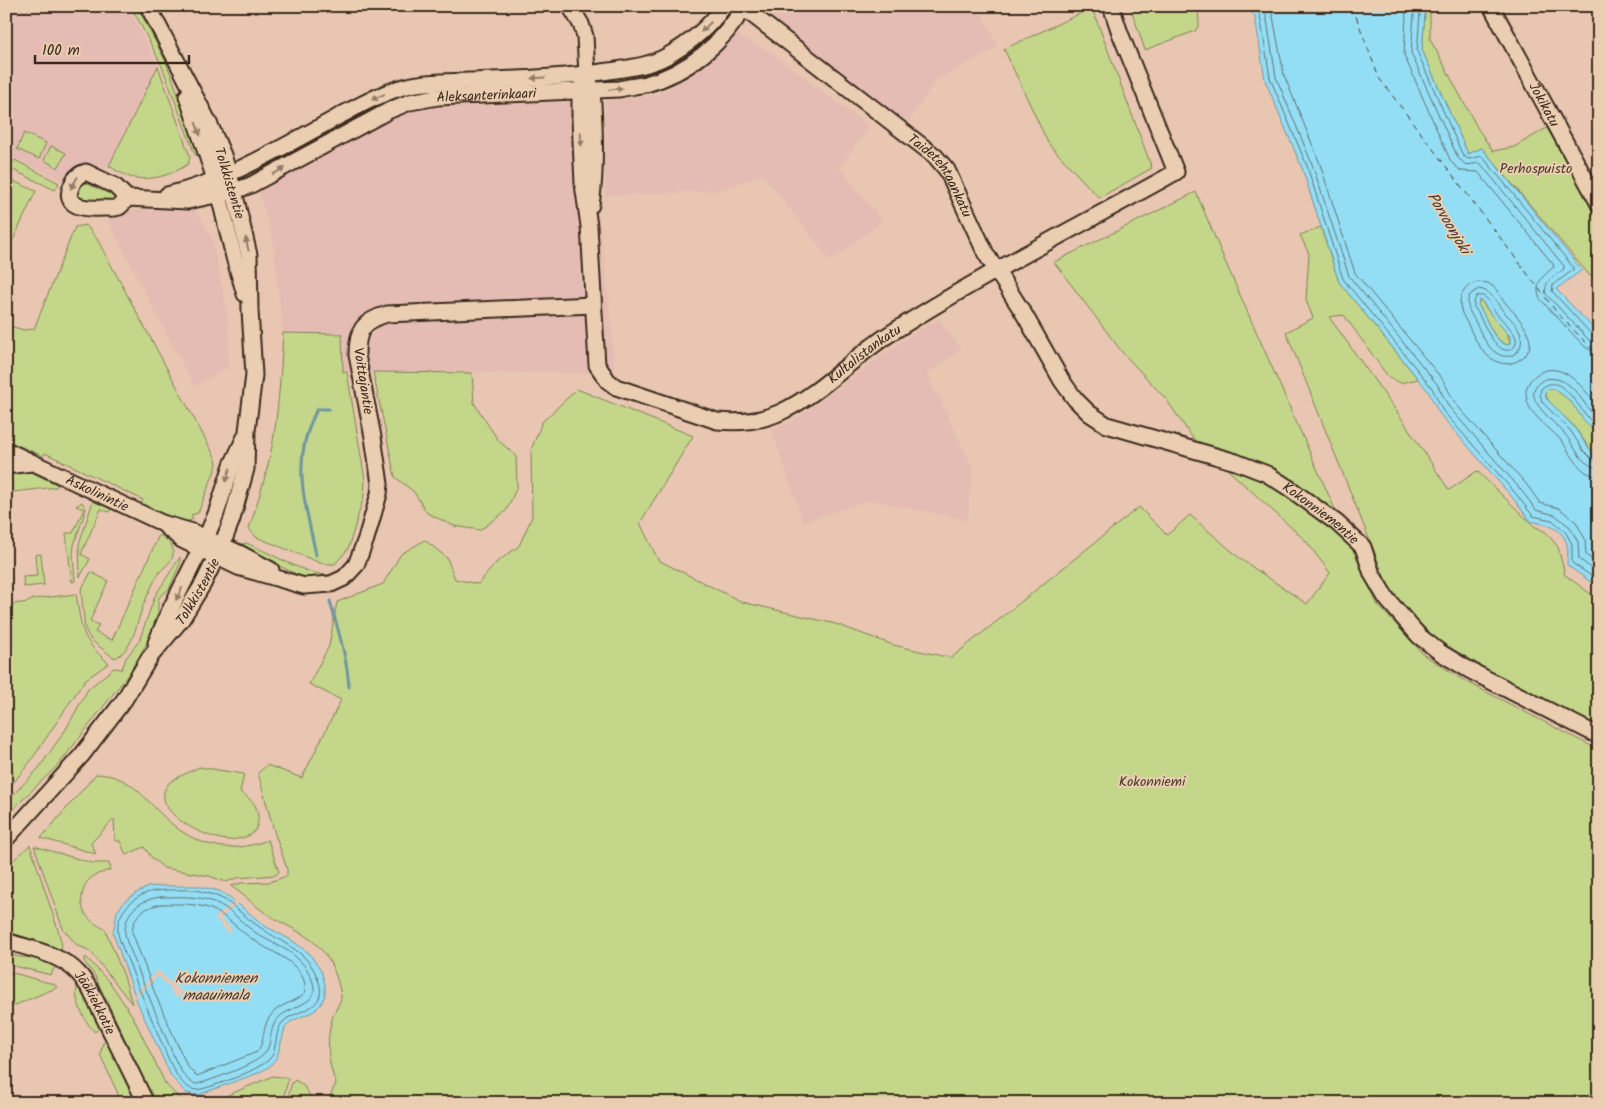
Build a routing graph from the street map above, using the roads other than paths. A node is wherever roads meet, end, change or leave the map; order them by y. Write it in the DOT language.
graph roads {
  1 [pos="148,6"];
  2 [pos="570,6"];
  3 [pos="724,6"];
  4 [pos="1111,6"];
  5 [pos="1490,6"];
  6 [pos="743,7"];
  7 [pos="587,74"];
  8 [pos="586,91"];
  9 [pos="222,176"];
  10 [pos="1594,184"];
  11 [pos="227,193"];
  12 [pos="127,198"];
  13 [pos="154,198"];
  14 [pos="1599,204"];
  15 [pos="996,270"];
  16 [pos="593,305"];
  17 [pos="1075,400"];
  18 [pos="248,431"];
  19 [pos="6,450"];
  20 [pos="34,463"];
  21 [pos="6,466"];
  22 [pos="204,544"];
  23 [pos="219,552"];
  24 [pos="150,657"];
  25 [pos="1599,736"];
  26 [pos="35,807"];
  27 [pos="6,828"];
  28 [pos="6,839"];
  29 [pos="6,941"];
  30 [pos="146,1103"];
  1 -- 9 [label="street, Tolkkistentie"];
  2 -- 7 [label="street"];
  3 -- 7 [label="street, Aleksanterinkaari, one-way"];
  4 -- 15 [label="street, Kultalistankatu"];
  5 -- 10 [label="street, Jokikatu"];
  8 -- 6 [label="street, Aleksanterinkaari, one-way"];
  6 -- 15 [label="street, Taidetehtaankatu"];
  7 -- 8 [label="street"];
  7 -- 9 [label="street, Aleksanterinkaari, one-way"];
  11 -- 8 [label="street, Aleksanterinkaari, one-way"];
  8 -- 16 [label="street, Kultalistankatu"];
  9 -- 11 [label="street, Tolkkistentie"];
  9 -- 13 [label="street, Aleksanterinkaari"];
  10 -- 14 [label="street, Jokikatu"];
  11 -- 13 [label="street, Aleksanterinkaari"];
  11 -- 18 [label="street, Tolkkistentie"];
  12 -- 13 [label="street"];
  15 -- 16 [label="street, Kultalistankatu"];
  15 -- 17 [label="street, Taidetehtaankatu"];
  16 -- 23 [label="street, Voittajantie"];
  17 -- 25 [label="street, Kokonniementie"];
  18 -- 22 [label="street, Tolkkistentie, one-way"];
  18 -- 23 [label="street, Tolkkistentie"];
  19 -- 20 [label="street, Askolinintie"];
  20 -- 21 [label="street"];
  20 -- 22 [label="street, Askolinintie"];
  22 -- 23 [label="street, Voittajantie"];
  22 -- 24 [label="street, Tolkkistentie, one-way"];
  23 -- 24 [label="street, Tolkkistentie"];
  24 -- 26 [label="street, Tolkkistentie"];
  26 -- 27 [label="street, Tolkkistentie"];
  26 -- 28 [label="street, Tolkkistentie"];
  29 -- 30 [label="street, Jääkiekkotie"];
}
